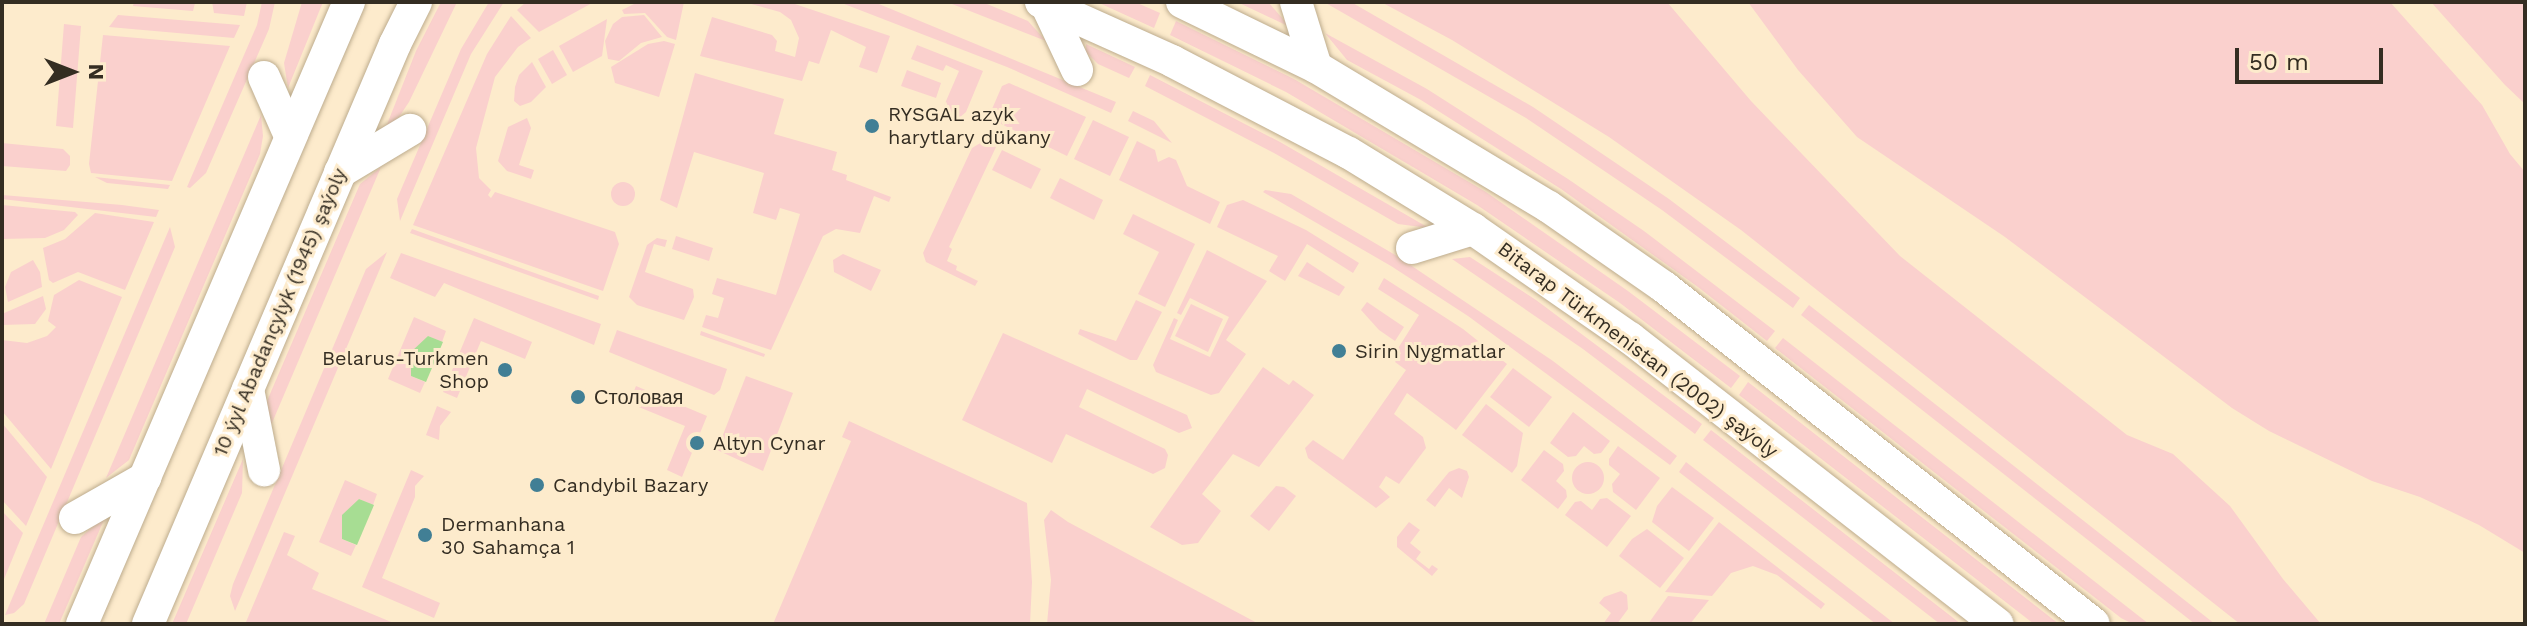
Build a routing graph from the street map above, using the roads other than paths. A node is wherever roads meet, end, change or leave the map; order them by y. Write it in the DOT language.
graph roads {
  1 [pos="349,2"];
  2 [pos="416,2"];
  3 [pos="1182,2"];
  4 [pos="1296,2"];
  5 [pos="1044,3"];
  6 [pos="1316,67"];
  7 [pos="1077,70"];
  8 [pos="264,77"];
  9 [pos="410,130"];
  10 [pos="290,136"];
  11 [pos="340,172"];
  12 [pos="1473,229"];
  13 [pos="1412,248"];
  14 [pos="248,389"];
  15 [pos="264,470"];
  16 [pos="145,478"];
  17 [pos="75,518"];
  18 [pos="82,624"];
  19 [pos="148,624"];
  20 [pos="1998,624"];
  21 [pos="2094,624"];
  1 -- 10 [label="main road"];
  2 -- 11 [label="main road, 10 ýyl Abadançylyk (1945) şaýoly"];
  3 -- 6 [label="main road"];
  4 -- 6 [label="main road"];
  5 -- 7 [label="main road"];
  5 -- 12 [label="main road, Bitarap Türkmenistan (2002) şaýoly"];
  6 -- 21 [label="main road"];
  8 -- 10 [label="main road"];
  9 -- 11 [label="main road"];
  10 -- 16 [label="main road"];
  11 -- 14 [label="main road, 10 ýyl Abadançylyk (1945) şaýoly"];
  12 -- 13 [label="main road"];
  12 -- 20 [label="main road, Bitarap Türkmenistan (2002) şaýoly"];
  14 -- 15 [label="main road"];
  14 -- 19 [label="main road, 10 ýyl Abadançylyk (1945) şaýoly"];
  16 -- 17 [label="main road"];
  16 -- 18 [label="main road"];
}
